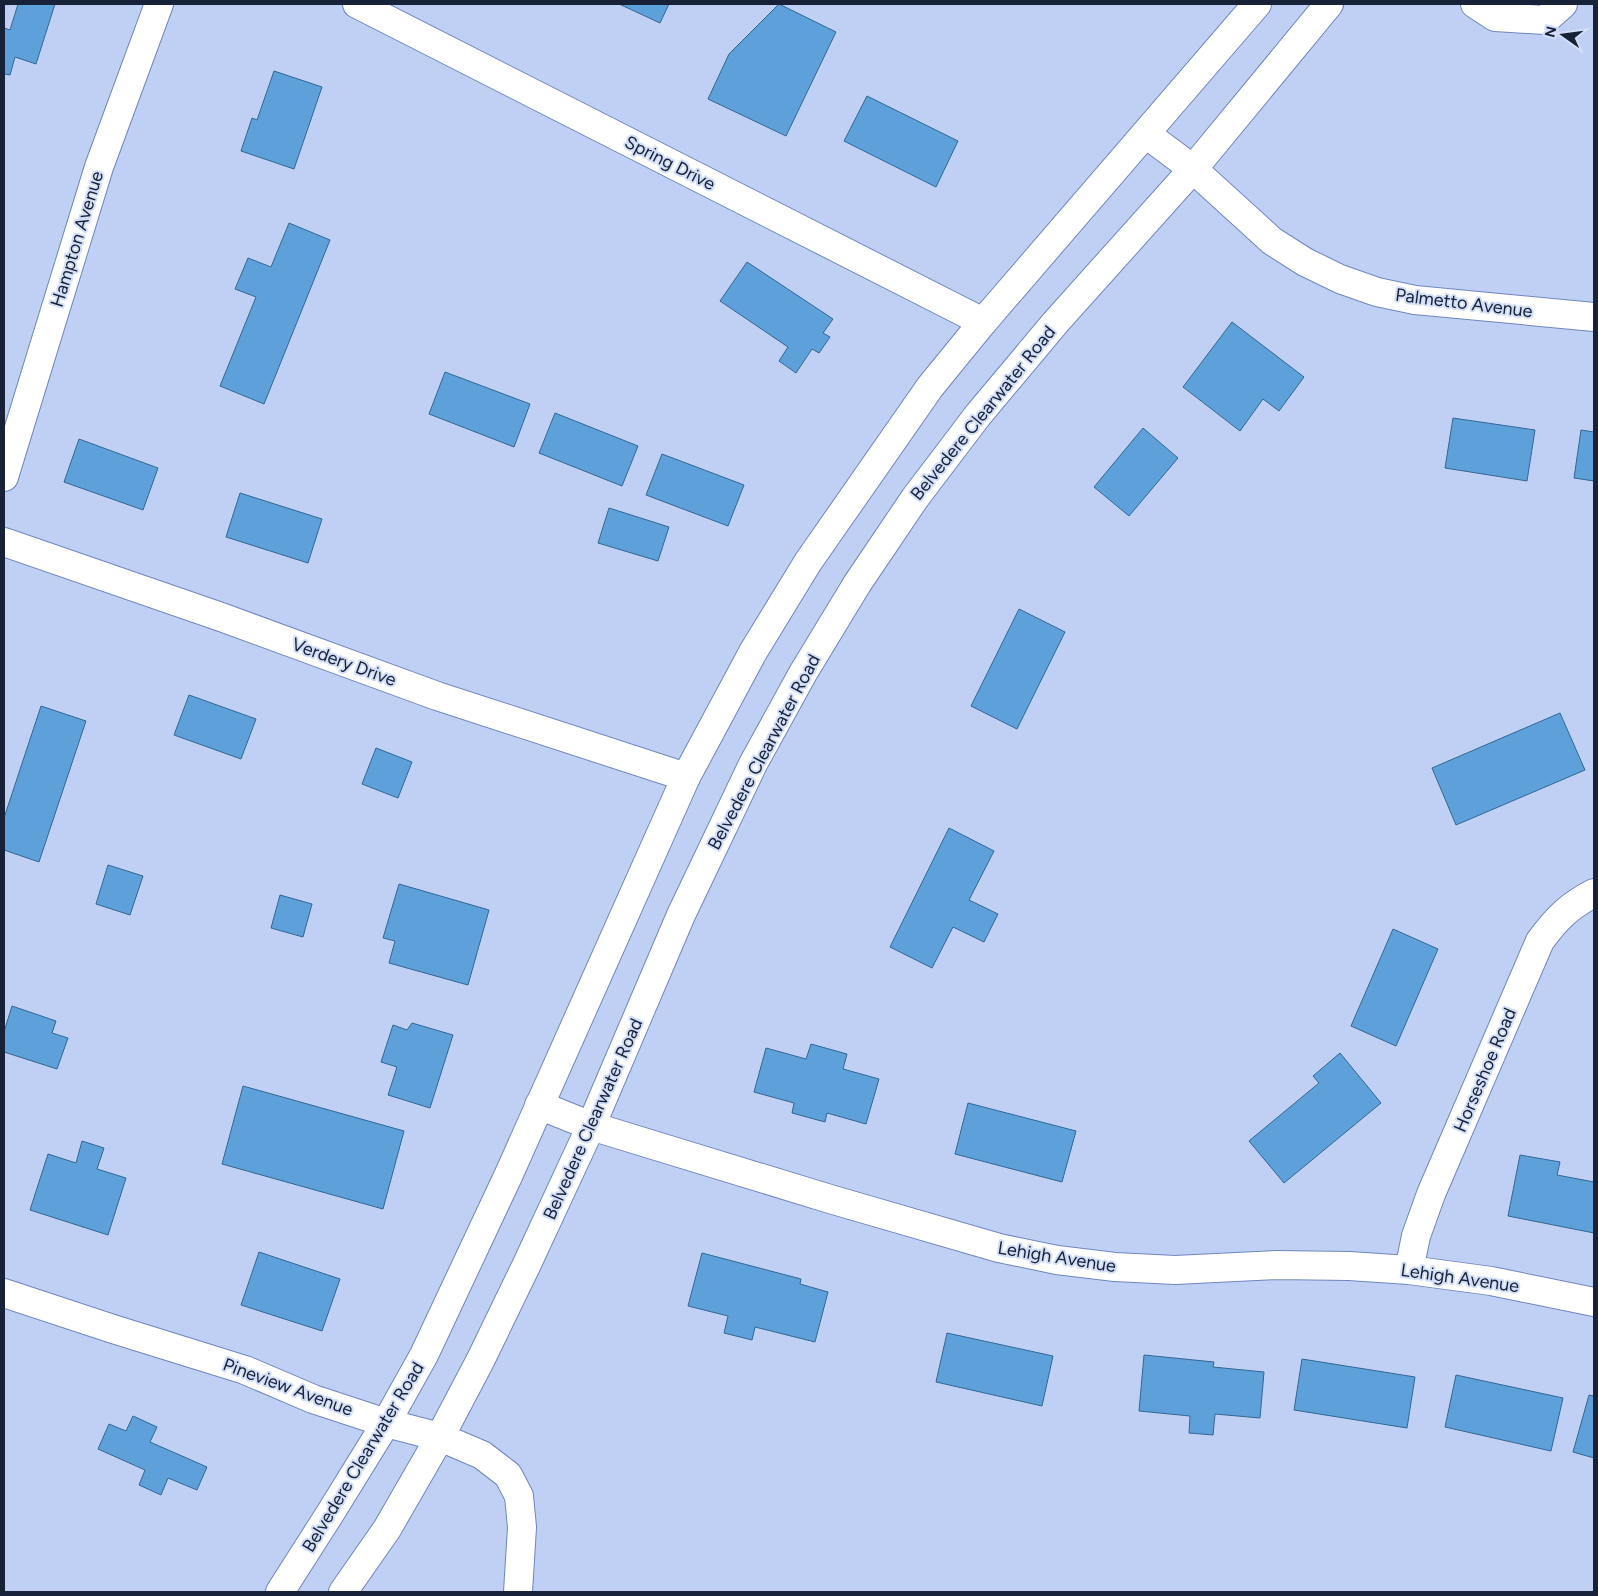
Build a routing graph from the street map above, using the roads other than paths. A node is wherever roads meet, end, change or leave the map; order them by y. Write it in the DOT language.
graph roads {
  1 [pos="159,4"];
  2 [pos="356,4"];
  3 [pos="1258,4"];
  4 [pos="1329,4"];
  5 [pos="1475,4"];
  6 [pos="1563,4"];
  7 [pos="1146,134"];
  8 [pos="1193,170"];
  9 [pos="1594,317"];
  10 [pos="983,322"];
  11 [pos="4,477"];
  12 [pos="4,542"];
  13 [pos="686,777"];
  14 [pos="1594,893"];
  15 [pos="538,1105"];
  16 [pos="591,1126"];
  17 [pos="1409,1270"];
  18 [pos="4,1293"];
  19 [pos="1594,1302"];
  20 [pos="386,1423"];
  21 [pos="440,1437"];
  22 [pos="280,1592"];
  23 [pos="343,1592"];
  24 [pos="518,1592"];
  1 -- 11 [label="street, Hampton Avenue"];
  2 -- 10 [label="street, Spring Drive"];
  3 -- 7 [label="street, Belvedere Clearwater Road"];
  4 -- 8 [label="street, Belvedere Clearwater Road"];
  5 -- 6 [label="street"];
  7 -- 8 [label="street, Palmetto Avenue"];
  7 -- 10 [label="street, Belvedere Clearwater Road"];
  8 -- 9 [label="street, Palmetto Avenue"];
  8 -- 16 [label="street, Belvedere Clearwater Road"];
  10 -- 13 [label="street, Belvedere Clearwater Road"];
  12 -- 13 [label="street, Verdery Drive"];
  13 -- 15 [label="street, Belvedere Clearwater Road"];
  14 -- 17 [label="street, Horseshoe Road"];
  15 -- 16 [label="street, Lehigh Avenue"];
  15 -- 20 [label="street, Belvedere Clearwater Road"];
  16 -- 17 [label="street, Lehigh Avenue"];
  16 -- 21 [label="street, Belvedere Clearwater Road"];
  17 -- 19 [label="street, Lehigh Avenue"];
  18 -- 20 [label="street, Pineview Avenue"];
  20 -- 21 [label="street, Pineview Avenue"];
  20 -- 22 [label="street, Belvedere Clearwater Road"];
  21 -- 23 [label="street, Belvedere Clearwater Road"];
  21 -- 24 [label="street, Pineview Avenue"];
}
